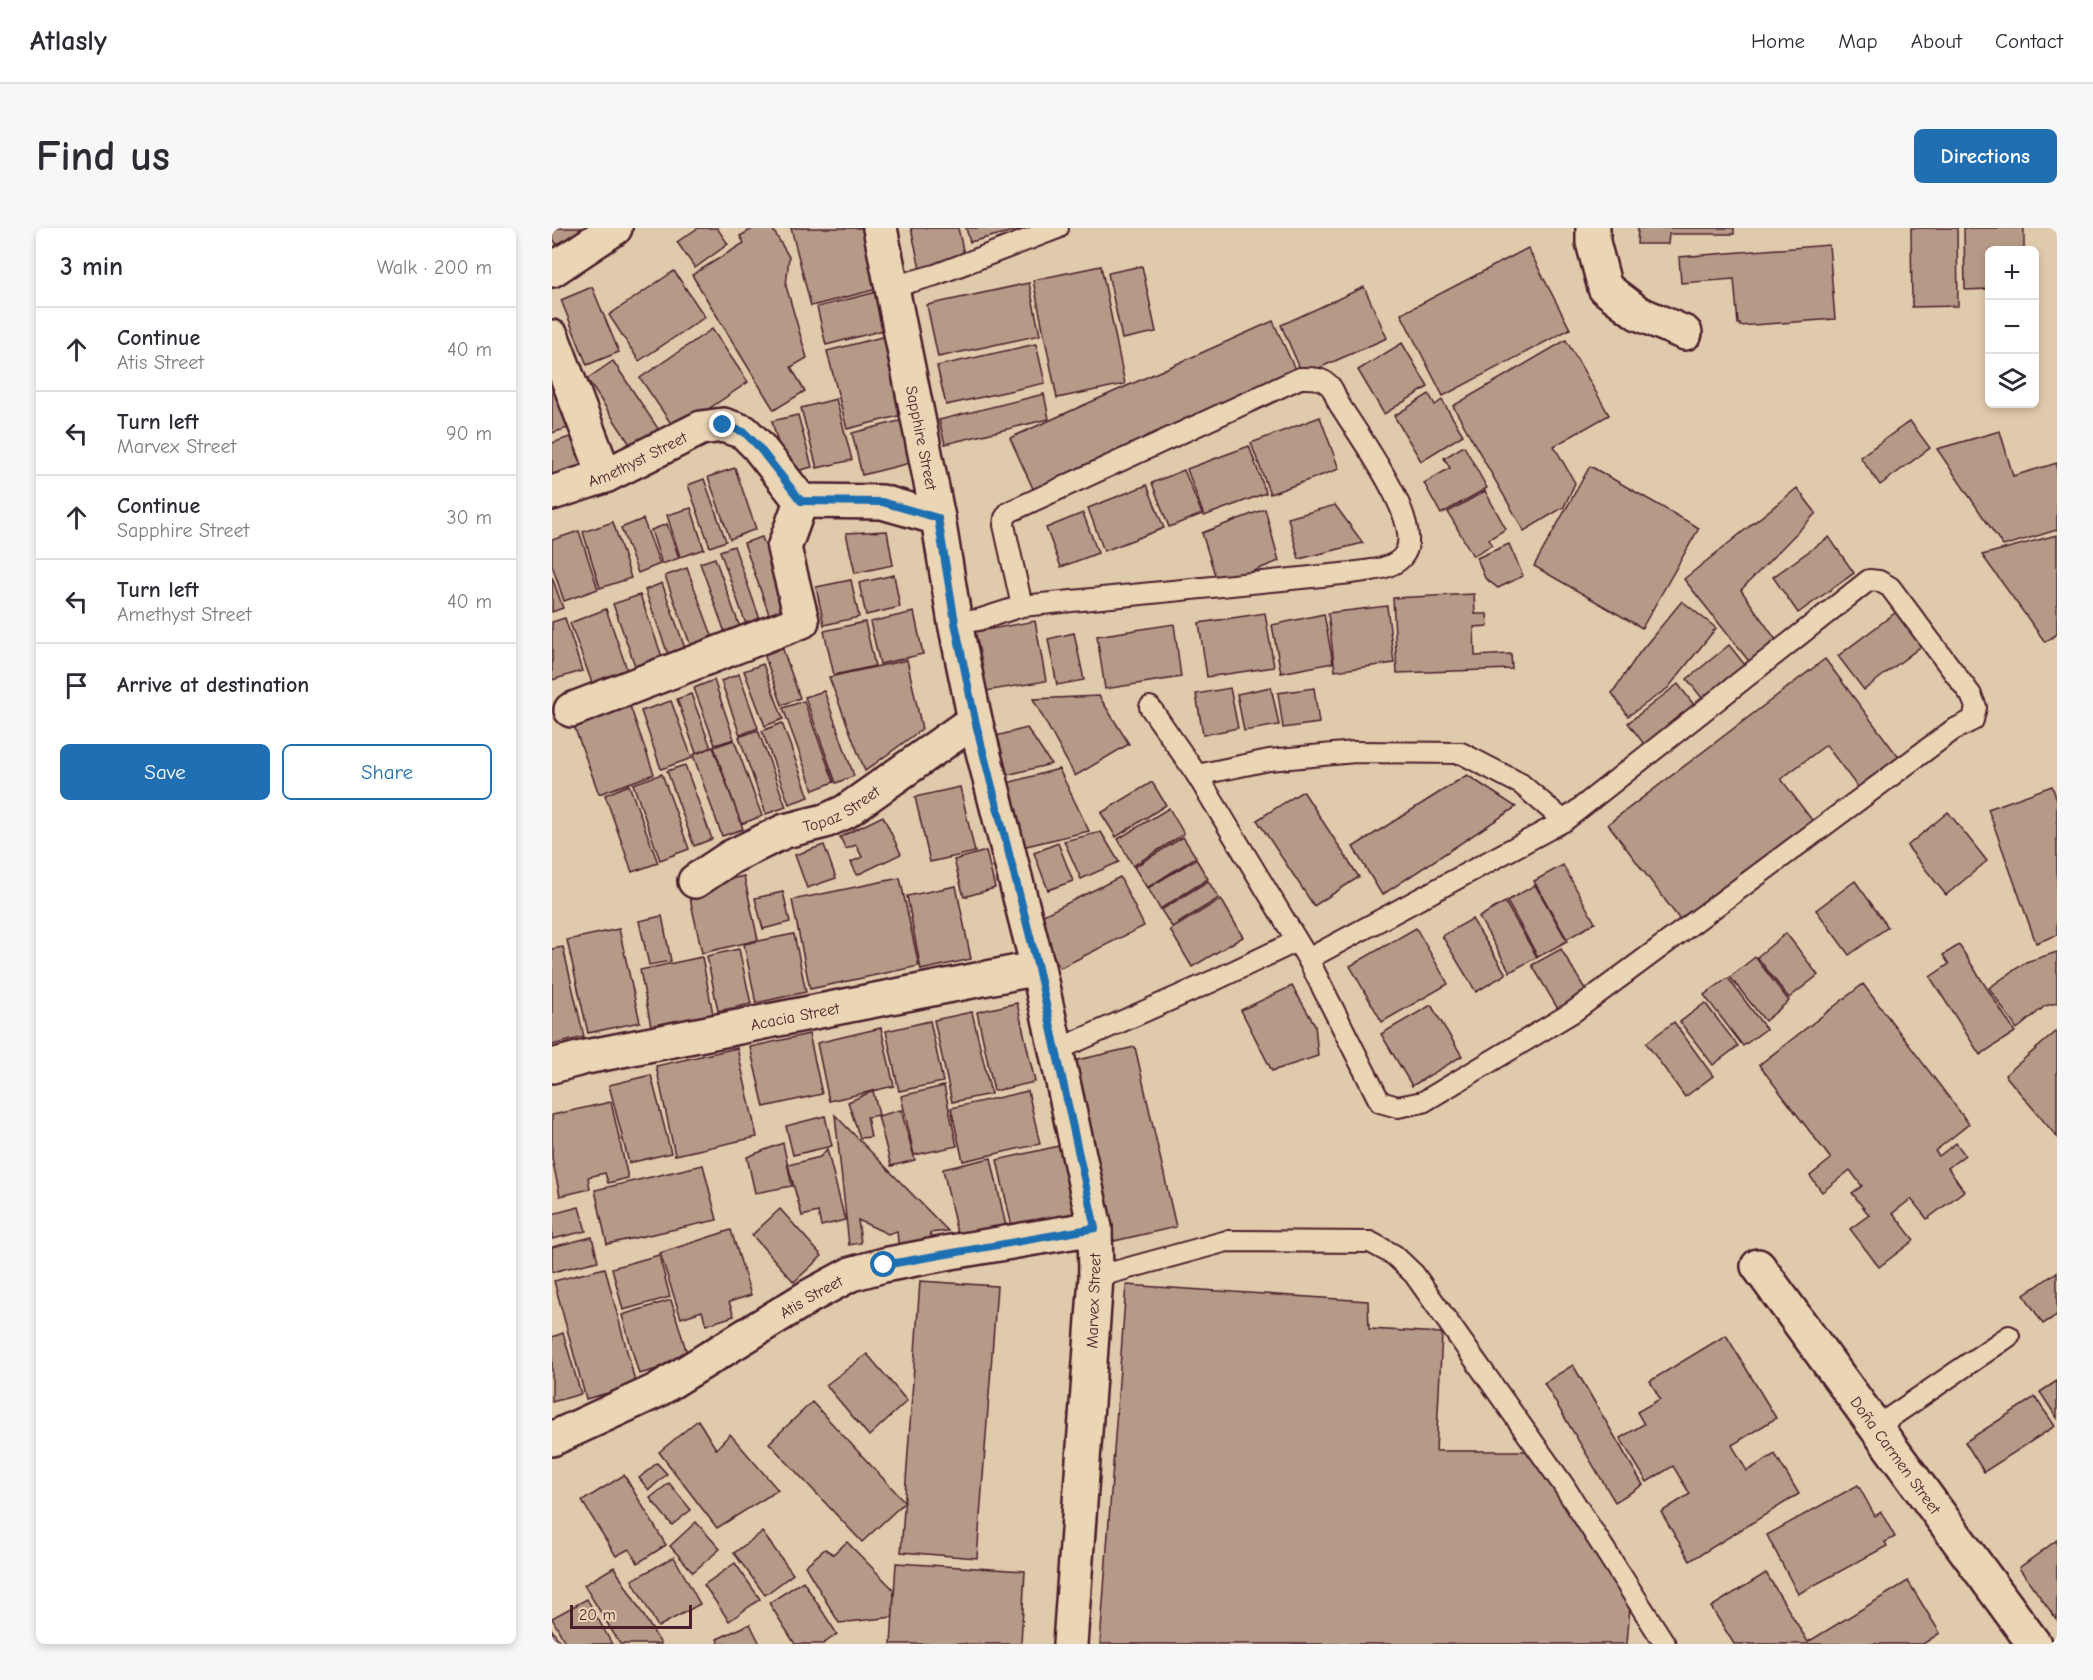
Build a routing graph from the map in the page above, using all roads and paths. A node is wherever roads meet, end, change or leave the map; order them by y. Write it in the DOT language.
graph roads {
  1 [pos="615,228"];
  2 [pos="880,228"];
  3 [pos="1058,228"];
  4 [pos="1593,228"];
  5 [pos="552,270"];
  6 [pos="892,287"];
  7 [pos="1685,333"];
  8 [pos="552,337"];
  9 [pos="605,476"];
  10 [pos="552,493"];
  11 [pos="801,501"];
  12 [pos="938,518"];
  13 [pos="1023,606"];
  14 [pos="955,623"];
  15 [pos="1150,707"];
  16 [pos="572,710"];
  17 [pos="975,720"];
  18 [pos="1197,775"];
  19 [pos="1564,821"];
  20 [pos="696,881"];
  21 [pos="1297,940"];
  22 [pos="1308,959"];
  23 [pos="1038,968"];
  24 [pos="1057,1050"];
  25 [pos="552,1066"];
  26 [pos="1095,1228"];
  27 [pos="1758,1266"];
  28 [pos="1096,1277"];
  29 [pos="2009,1336"];
  30 [pos="1876,1427"];
  31 [pos="552,1439"];
  32 [pos="1070,1644"];
  33 [pos="1665,1644"];
  34 [pos="2034,1644"];
  1 -- 5 [label="street"];
  2 -- 6 [label="street, Sapphire Street"];
  3 -- 6 [label="lane"];
  4 -- 7 [label="street"];
  6 -- 12 [label="street, Sapphire Street"];
  8 -- 9 [label="street"];
  9 -- 10 [label="street, Amethyst Street"];
  9 -- 11 [label="street, Amethyst Street"];
  11 -- 12 [label="street"];
  11 -- 16 [label="street"];
  12 -- 14 [label="street, Sapphire Street"];
  13 -- 13 [label="lane"];
  13 -- 14 [label="lane"];
  14 -- 17 [label="street, Sapphire Street"];
  15 -- 18 [label="lane"];
  17 -- 20 [label="street, Topaz Street"];
  17 -- 23 [label="street, Marvex Street"];
  18 -- 19 [label="lane"];
  18 -- 21 [label="lane"];
  19 -- 22 [label="lane"];
  19 -- 22 [label="lane"];
  21 -- 22 [label="lane"];
  21 -- 24 [label="lane"];
  23 -- 24 [label="street, Marvex Street"];
  23 -- 25 [label="street, Acacia Street"];
  24 -- 26 [label="street, Marvex Street"];
  26 -- 28 [label="street, Marvex Street"];
  26 -- 31 [label="street, Atis Street"];
  27 -- 30 [label="street, Doña Carmen Street"];
  28 -- 32 [label="street, Marvex Street"];
  28 -- 33 [label="lane"];
  29 -- 30 [label="lane"];
  30 -- 34 [label="street, Doña Carmen Street"];
}
